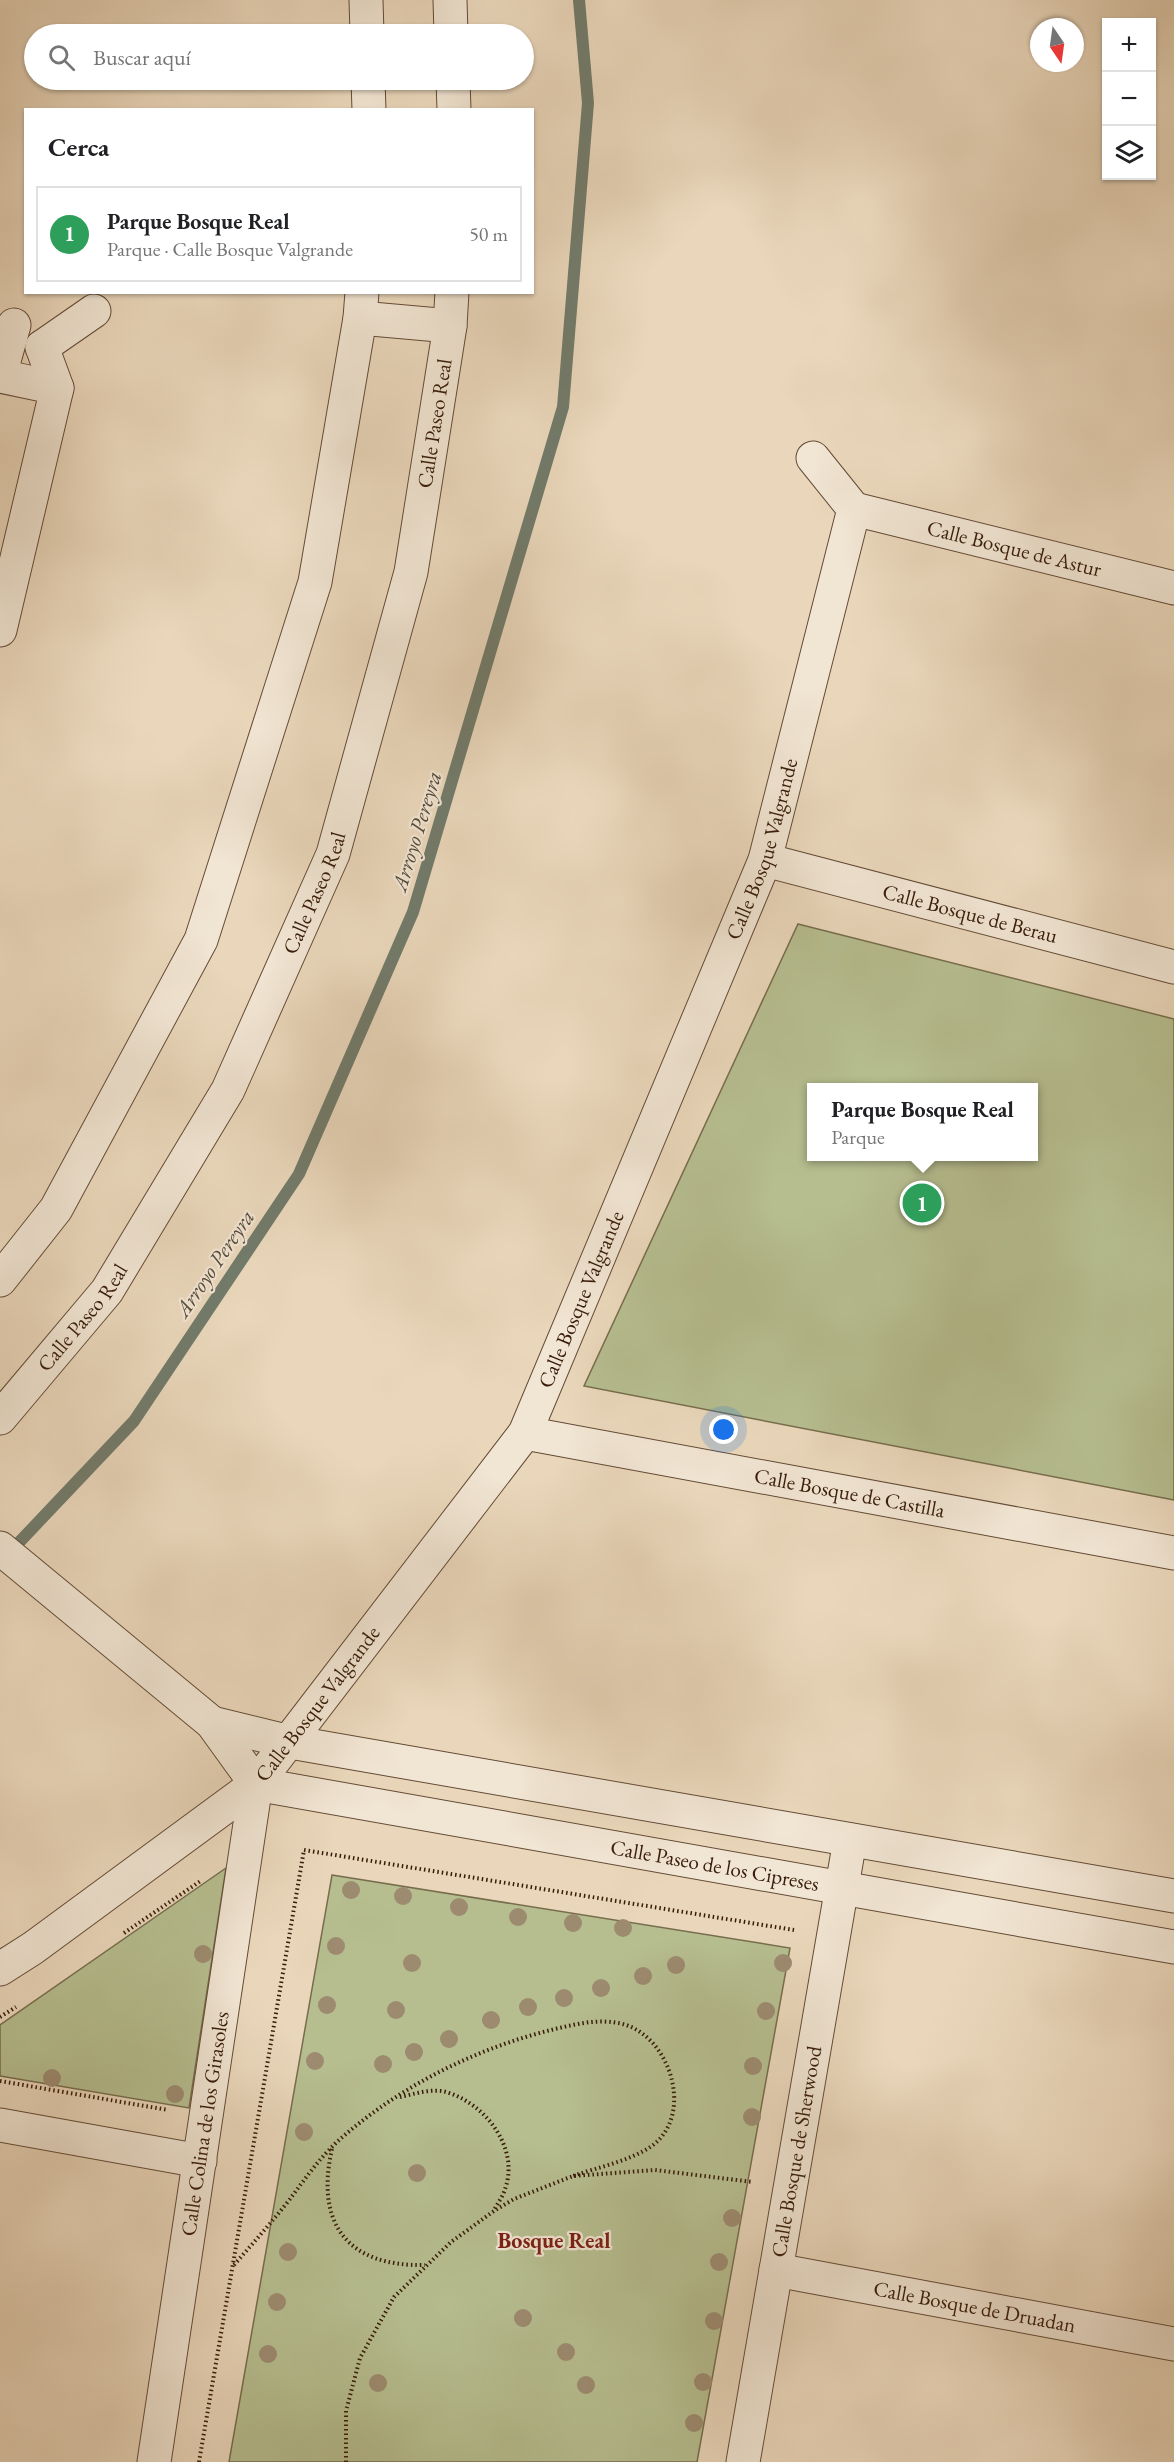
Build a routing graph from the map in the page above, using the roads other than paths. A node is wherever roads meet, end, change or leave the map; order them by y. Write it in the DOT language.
graph roads {
  1 [pos="366,0"];
  2 [pos="450,0"];
  3 [pos="367,24"];
  4 [pos="451,24"];
  5 [pos="368,90"];
  6 [pos="453,90"];
  7 [pos="369,108"];
  8 [pos="454,108"];
  9 [pos="452,294"];
  10 [pos="361,305"];
  11 [pos="94,311"];
  12 [pos="7,323"];
  13 [pos="450,326"];
  14 [pos="42,347"];
  15 [pos="0,375"];
  16 [pos="57,388"];
  17 [pos="813,458"];
  18 [pos="854,509"];
  19 [pos="1174,588"];
  20 [pos="0,630"];
  21 [pos="765,860"];
  22 [pos="1174,967"];
  23 [pos="0,1280"];
  24 [pos="0,1418"];
  25 [pos="525,1433"];
  26 [pos="0,1548"];
  27 [pos="1174,1553"];
  28 [pos="212,1723"];
  29 [pos="290,1742"];
  30 [pos="256,1784"];
  31 [pos="850,1840"];
  32 [pos="842,1888"];
  33 [pos="1174,1896"];
  34 [pos="1174,1947"];
  35 [pos="0,1969"];
  36 [pos="0,2125"];
  37 [pos="200,2161"];
  38 [pos="776,2270"];
  39 [pos="1174,2344"];
  40 [pos="154,2462"];
  41 [pos="743,2462"];
  1 -- 3 [label="street"];
  2 -- 4 [label="street"];
  5 -- 7 [label="street"];
  6 -- 8 [label="street"];
  9 -- 13 [label="street, Calle Paseo Real"];
  10 -- 13 [label="street"];
  10 -- 23 [label="street"];
  11 -- 14 [label="street"];
  12 -- 14 [label="street"];
  12 -- 15 [label="street"];
  13 -- 24 [label="street, Calle Paseo Real"];
  14 -- 16 [label="street"];
  15 -- 16 [label="street"];
  16 -- 20 [label="street"];
  17 -- 18 [label="street"];
  18 -- 19 [label="street, Calle Bosque de Astur"];
  18 -- 21 [label="street, Calle Bosque Valgrande"];
  21 -- 22 [label="street, Calle Bosque de Berau"];
  21 -- 25 [label="street, Calle Bosque Valgrande"];
  25 -- 27 [label="street, Calle Bosque de Castilla"];
  25 -- 29 [label="street, Calle Bosque Valgrande"];
  26 -- 28 [label="street"];
  28 -- 29 [label="street"];
  28 -- 30 [label="street"];
  29 -- 30 [label="street, Calle Bosque Valgrande"];
  29 -- 31 [label="street"];
  30 -- 32 [label="street, Calle Paseo de los Cipreses"];
  30 -- 35 [label="street, Calle Bosque Valgrande"];
  30 -- 37 [label="street, Calle Colina de los Girasoles"];
  31 -- 32 [label="street, Calle Bosque de Sherwood"];
  31 -- 33 [label="street"];
  32 -- 34 [label="street, Calle Paseo de los Cipreses"];
  32 -- 38 [label="street, Calle Bosque de Sherwood"];
  36 -- 37 [label="street"];
  37 -- 40 [label="street, Calle Colina de los Girasoles"];
  38 -- 39 [label="street, Calle Bosque de Druadan"];
  38 -- 41 [label="street, Calle Bosque de Sherwood"];
}
